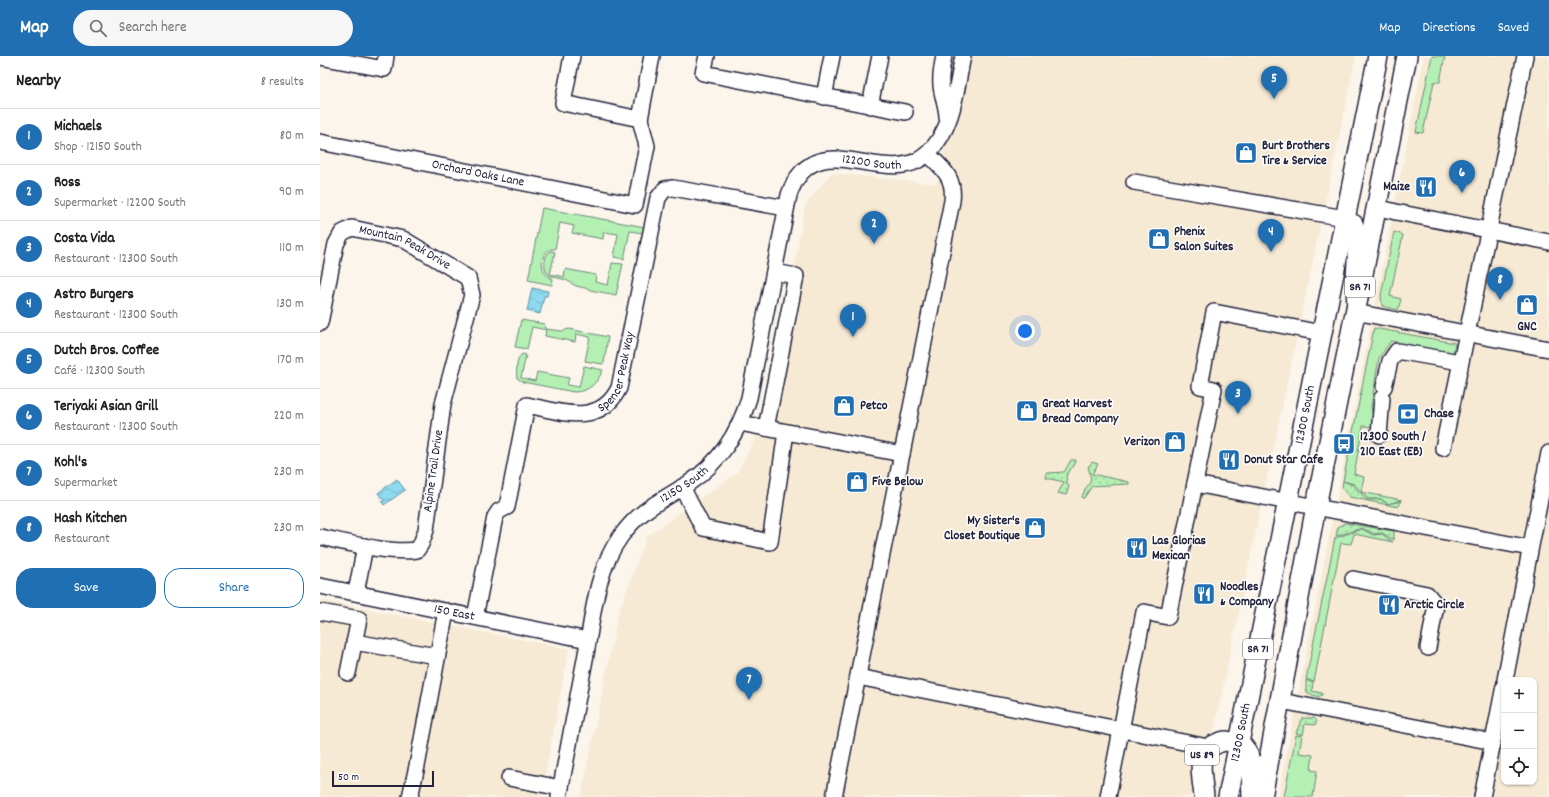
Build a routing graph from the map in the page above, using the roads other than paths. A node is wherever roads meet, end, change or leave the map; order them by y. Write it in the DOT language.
graph roads {
  1 [pos="386,56"];
  2 [pos="572,56"];
  3 [pos="652,56"];
  4 [pos="707,56"];
  5 [pos="832,56"];
  6 [pos="880,56"];
  7 [pos="944,56"];
  8 [pos="963,56"];
  9 [pos="1378,56"];
  10 [pos="1407,56"];
  11 [pos="1525,56"];
  12 [pos="320,57"];
  13 [pos="824,96"];
  14 [pos="870,106"];
  15 [pos="905,112"];
  16 [pos="640,119"];
  17 [pos="946,126"];
  18 [pos="320,142"];
  19 [pos="924,156"];
  20 [pos="807,167"];
  21 [pos="1134,182"];
  22 [pos="1376,207"];
  23 [pos="786,208"];
  24 [pos="1345,218"];
  25 [pos="1488,230"];
  26 [pos="1549,242"];
  27 [pos="774,272"];
  28 [pos="472,295"];
  29 [pos="1355,312"];
  30 [pos="320,323"];
  31 [pos="1321,333"];
  32 [pos="1466,334"];
  33 [pos="1549,349"];
  34 [pos="1460,362"];
  35 [pos="740,423"];
  36 [pos="766,428"];
  37 [pos="786,432"];
  38 [pos="1379,435"];
  39 [pos="1443,448"];
  40 [pos="1549,453"];
  41 [pos="902,454"];
  42 [pos="1195,484"];
  43 [pos="682,487"];
  44 [pos="1289,501"];
  45 [pos="1316,506"];
  46 [pos="320,537"];
  47 [pos="365,546"];
  48 [pos="1530,548"];
  49 [pos="1353,580"];
  50 [pos="320,586"];
  51 [pos="356,593"];
  52 [pos="446,611"];
  53 [pos="320,612"];
  54 [pos="475,617"];
  55 [pos="588,640"];
  56 [pos="354,642"];
  57 [pos="1428,648"];
  58 [pos="437,656"];
  59 [pos="348,673"];
  60 [pos="858,677"];
  61 [pos="1506,677"];
  62 [pos="1281,701"];
  63 [pos="1501,701"];
  64 [pos="1121,730"];
  65 [pos="1493,742"];
  66 [pos="1238,743"];
  67 [pos="1208,747"];
  68 [pos="509,778"];
  69 [pos="560,792"];
  70 [pos="410,797"];
  71 [pos="834,797"];
  72 [pos="1108,797"];
  73 [pos="1204,797"];
  74 [pos="1228,797"];
  75 [pos="1252,797"];
  76 [pos="1262,797"];
  77 [pos="1482,797"];
  1 -- 12 [label="street"];
  2 -- 16 [label="street"];
  3 -- 16 [label="street"];
  4 -- 13 [label="street"];
  5 -- 13 [label="street"];
  6 -- 14 [label="street"];
  7 -- 17 [label="street"];
  8 -- 17 [label="street"];
  9 -- 24 [label="main road, 12300 South / SR 71"];
  10 -- 22 [label="main road, SR 71"];
  11 -- 25 [label="street"];
  13 -- 14 [label="street"];
  14 -- 15 [label="street"];
  16 -- 18 [label="street, Orchard Oaks Lane"];
  17 -- 19 [label="street"];
  19 -- 20 [label="street, 12200 South"];
  19 -- 41 [label="street"];
  20 -- 23 [label="street, 12150 South"];
  21 -- 24 [label="street"];
  22 -- 25 [label="street"];
  22 -- 29 [label="main road, SR 71"];
  23 -- 27 [label="street, 12150 South"];
  23 -- 54 [label="street, Spencer Peak Way"];
  24 -- 29 [label="street"];
  24 -- 31 [label="main road, 12300 South / SR 71"];
  25 -- 26 [label="street"];
  25 -- 32 [label="street"];
  27 -- 35 [label="street, 12150 South"];
  27 -- 36 [label="street"];
  28 -- 30 [label="street, Mountain Peak Drive"];
  28 -- 47 [label="street, Alpine Trail Drive"];
  29 -- 32 [label="street"];
  29 -- 45 [label="main road, SR 71"];
  31 -- 42 [label="street"];
  31 -- 44 [label="main road, 12300 South / SR 71"];
  32 -- 33 [label="street"];
  32 -- 34 [label="street"];
  34 -- 38 [label="street"];
  34 -- 39 [label="street"];
  35 -- 36 [label="street"];
  35 -- 43 [label="street, 12150 South"];
  36 -- 37 [label="street"];
  37 -- 41 [label="street"];
  37 -- 43 [label="street"];
  40 -- 48 [label="street"];
  41 -- 60 [label="street"];
  42 -- 44 [label="street"];
  42 -- 64 [label="street"];
  43 -- 55 [label="street, 12150 South"];
  44 -- 45 [label="street"];
  44 -- 66 [label="main road, 12300 South / SR 71"];
  45 -- 48 [label="street"];
  45 -- 62 [label="main road, SR 71"];
  46 -- 47 [label="street, Alpine Trail Drive"];
  47 -- 51 [label="street"];
  48 -- 61 [label="street"];
  49 -- 57 [label="street"];
  50 -- 51 [label="street, 150 East"];
  51 -- 52 [label="street, 150 East"];
  52 -- 54 [label="street, 150 East"];
  52 -- 58 [label="street"];
  53 -- 56 [label="street"];
  54 -- 55 [label="street, 150 East"];
  55 -- 69 [label="street, 12150 South"];
  56 -- 58 [label="street"];
  56 -- 59 [label="street"];
  58 -- 70 [label="street"];
  60 -- 64 [label="street"];
  60 -- 71 [label="street"];
  62 -- 65 [label="street"];
  62 -- 76 [label="main road, SR 71"];
  63 -- 65 [label="street"];
  64 -- 67 [label="street"];
  64 -- 72 [label="street"];
  65 -- 77 [label="street"];
  66 -- 67 [label="main road, US 89"];
  66 -- 74 [label="main road, 12300 South / SR 71"];
  66 -- 75 [label="main road, US 89"];
  67 -- 73 [label="main road, US 89"];
  68 -- 69 [label="street"];
}
